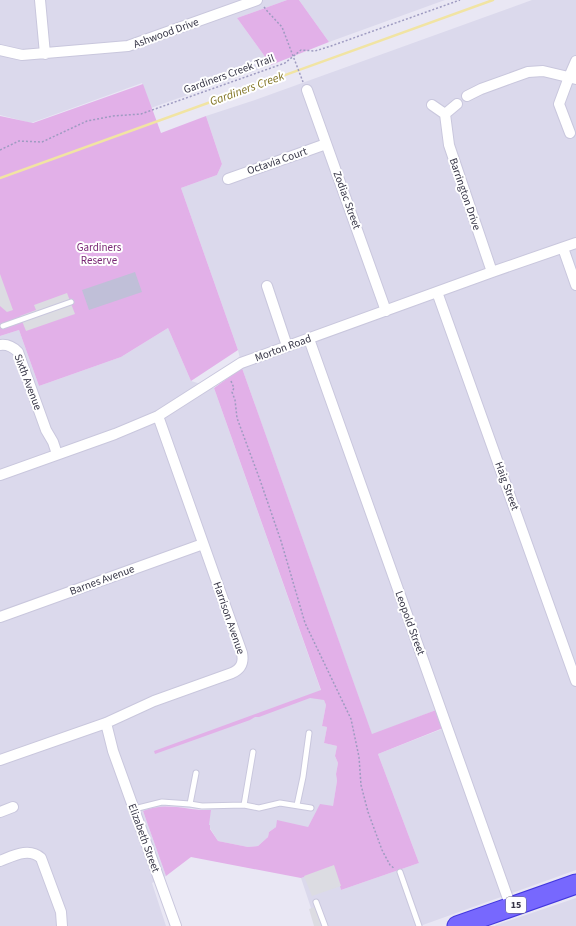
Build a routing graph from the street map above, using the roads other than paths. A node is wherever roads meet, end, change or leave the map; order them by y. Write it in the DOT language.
graph roads {
  1 [pos="40,0"];
  2 [pos="260,3"];
  3 [pos="0,50"];
  4 [pos="45,54"];
  5 [pos="576,61"];
  6 [pos="572,78"];
  7 [pos="307,90"];
  8 [pos="467,96"];
  9 [pos="456,104"];
  10 [pos="432,105"];
  11 [pos="445,114"];
  12 [pos="570,133"];
  13 [pos="326,144"];
  14 [pos="228,179"];
  15 [pos="576,243"];
  16 [pos="563,248"];
  17 [pos="492,272"];
  18 [pos="576,285"];
  19 [pos="267,286"];
  20 [pos="437,292"];
  21 [pos="71,302"];
  22 [pos="386,311"];
  23 [pos="3,326"];
  24 [pos="309,339"];
  25 [pos="0,345"];
  26 [pos="287,346"];
  27 [pos="158,416"];
  28 [pos="55,455"];
  29 [pos="0,475"];
  30 [pos="203,544"];
  31 [pos="0,617"];
  32 [pos="576,681"];
  33 [pos="104,724"];
  34 [pos="309,733"];
  35 [pos="253,752"];
  36 [pos="0,760"];
  37 [pos="196,773"];
  38 [pos="190,804"];
  39 [pos="244,806"];
  40 [pos="297,806"];
  41 [pos="13,807"];
  42 [pos="311,808"];
  43 [pos="134,809"];
  44 [pos="0,812"];
  45 [pos="0,861"];
  46 [pos="400,872"];
  47 [pos="576,884"];
  48 [pos="316,902"];
  49 [pos="511,907"];
  50 [pos="485,921"];
  51 [pos="62,926"];
  52 [pos="176,926"];
  53 [pos="325,926"];
  54 [pos="419,926"];
  55 [pos="457,926"];
  1 -- 4 [label="street"];
  2 -- 4 [label="street, Ashwood Drive"];
  3 -- 4 [label="street, Ashwood Drive"];
  5 -- 6 [label="street"];
  6 -- 8 [label="street"];
  6 -- 12 [label="street"];
  7 -- 13 [label="street, Zodiac Street"];
  9 -- 11 [label="street"];
  10 -- 11 [label="street"];
  11 -- 17 [label="street, Barrington Drive"];
  13 -- 14 [label="street, Octavia Court"];
  13 -- 22 [label="street, Zodiac Street"];
  15 -- 16 [label="street, Morton Road"];
  16 -- 17 [label="street, Morton Road"];
  16 -- 18 [label="street"];
  17 -- 20 [label="street, Morton Road"];
  19 -- 26 [label="street"];
  20 -- 22 [label="street, Morton Road"];
  20 -- 32 [label="street, Haig Street"];
  21 -- 23 [label="lane"];
  22 -- 24 [label="street, Morton Road"];
  24 -- 26 [label="street, Morton Road"];
  24 -- 49 [label="street, Leopold Street"];
  25 -- 28 [label="street, Sixth Avenue"];
  26 -- 27 [label="street, Morton Road"];
  27 -- 28 [label="street, Morton Road"];
  27 -- 30 [label="street, Harrison Avenue"];
  28 -- 29 [label="street, Morton Road"];
  30 -- 31 [label="street, Barnes Avenue"];
  30 -- 33 [label="street, Harrison Avenue"];
  33 -- 36 [label="street, Harrison Avenue"];
  33 -- 43 [label="street, Elizabeth Street"];
  34 -- 40 [label="lane"];
  35 -- 39 [label="lane"];
  37 -- 38 [label="lane"];
  38 -- 39 [label="lane"];
  38 -- 43 [label="lane"];
  39 -- 40 [label="lane"];
  40 -- 42 [label="lane"];
  41 -- 44 [label="street"];
  43 -- 52 [label="street, Elizabeth Street"];
  45 -- 51 [label="street"];
  46 -- 54 [label="lane"];
  47 -- 49 [label="highway, 15"];
  48 -- 53 [label="lane"];
  49 -- 50 [label="highway, 15"];
  50 -- 55 [label="highway, 15"];
}
